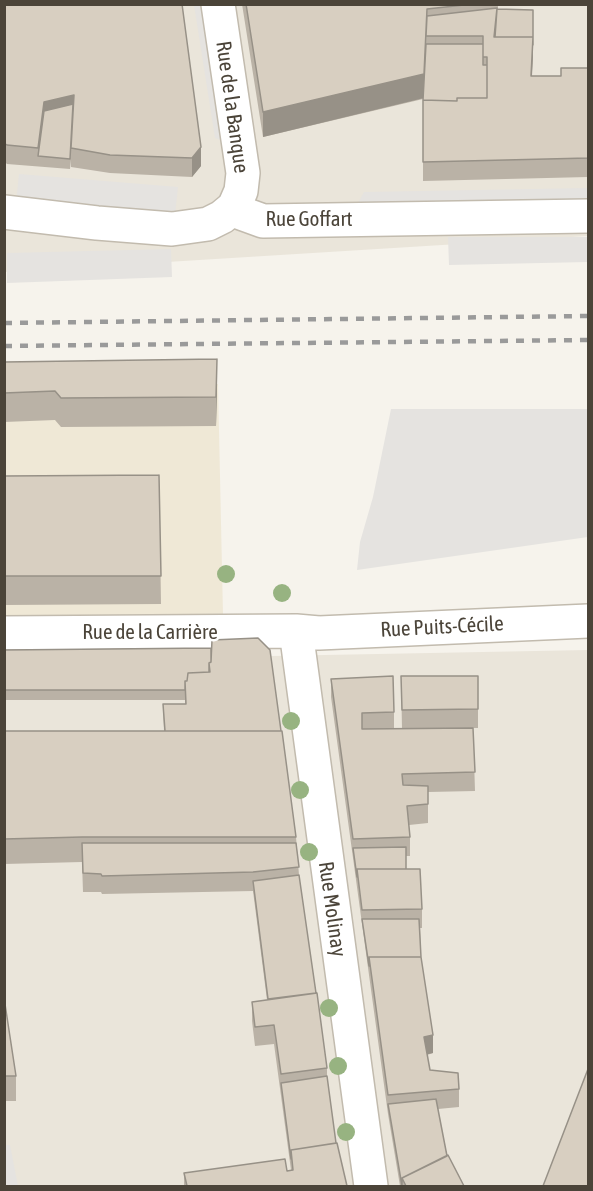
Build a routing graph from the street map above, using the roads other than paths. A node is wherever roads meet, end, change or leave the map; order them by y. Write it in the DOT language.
graph roads {
  1 [pos="218,4"];
  2 [pos="234,207"];
  3 [pos="4,212"];
  4 [pos="588,216"];
  5 [pos="588,621"];
  6 [pos="296,631"];
  7 [pos="4,633"];
  8 [pos="371,1186"];
  1 -- 2 [label="street, Rue de la Banque"];
  2 -- 3 [label="street"];
  2 -- 4 [label="street, Rue Goffart"];
  5 -- 6 [label="street, Rue Puits-Cécile"];
  6 -- 7 [label="street, Rue de la Carrière"];
  6 -- 8 [label="street, Rue Molinay"];
}
